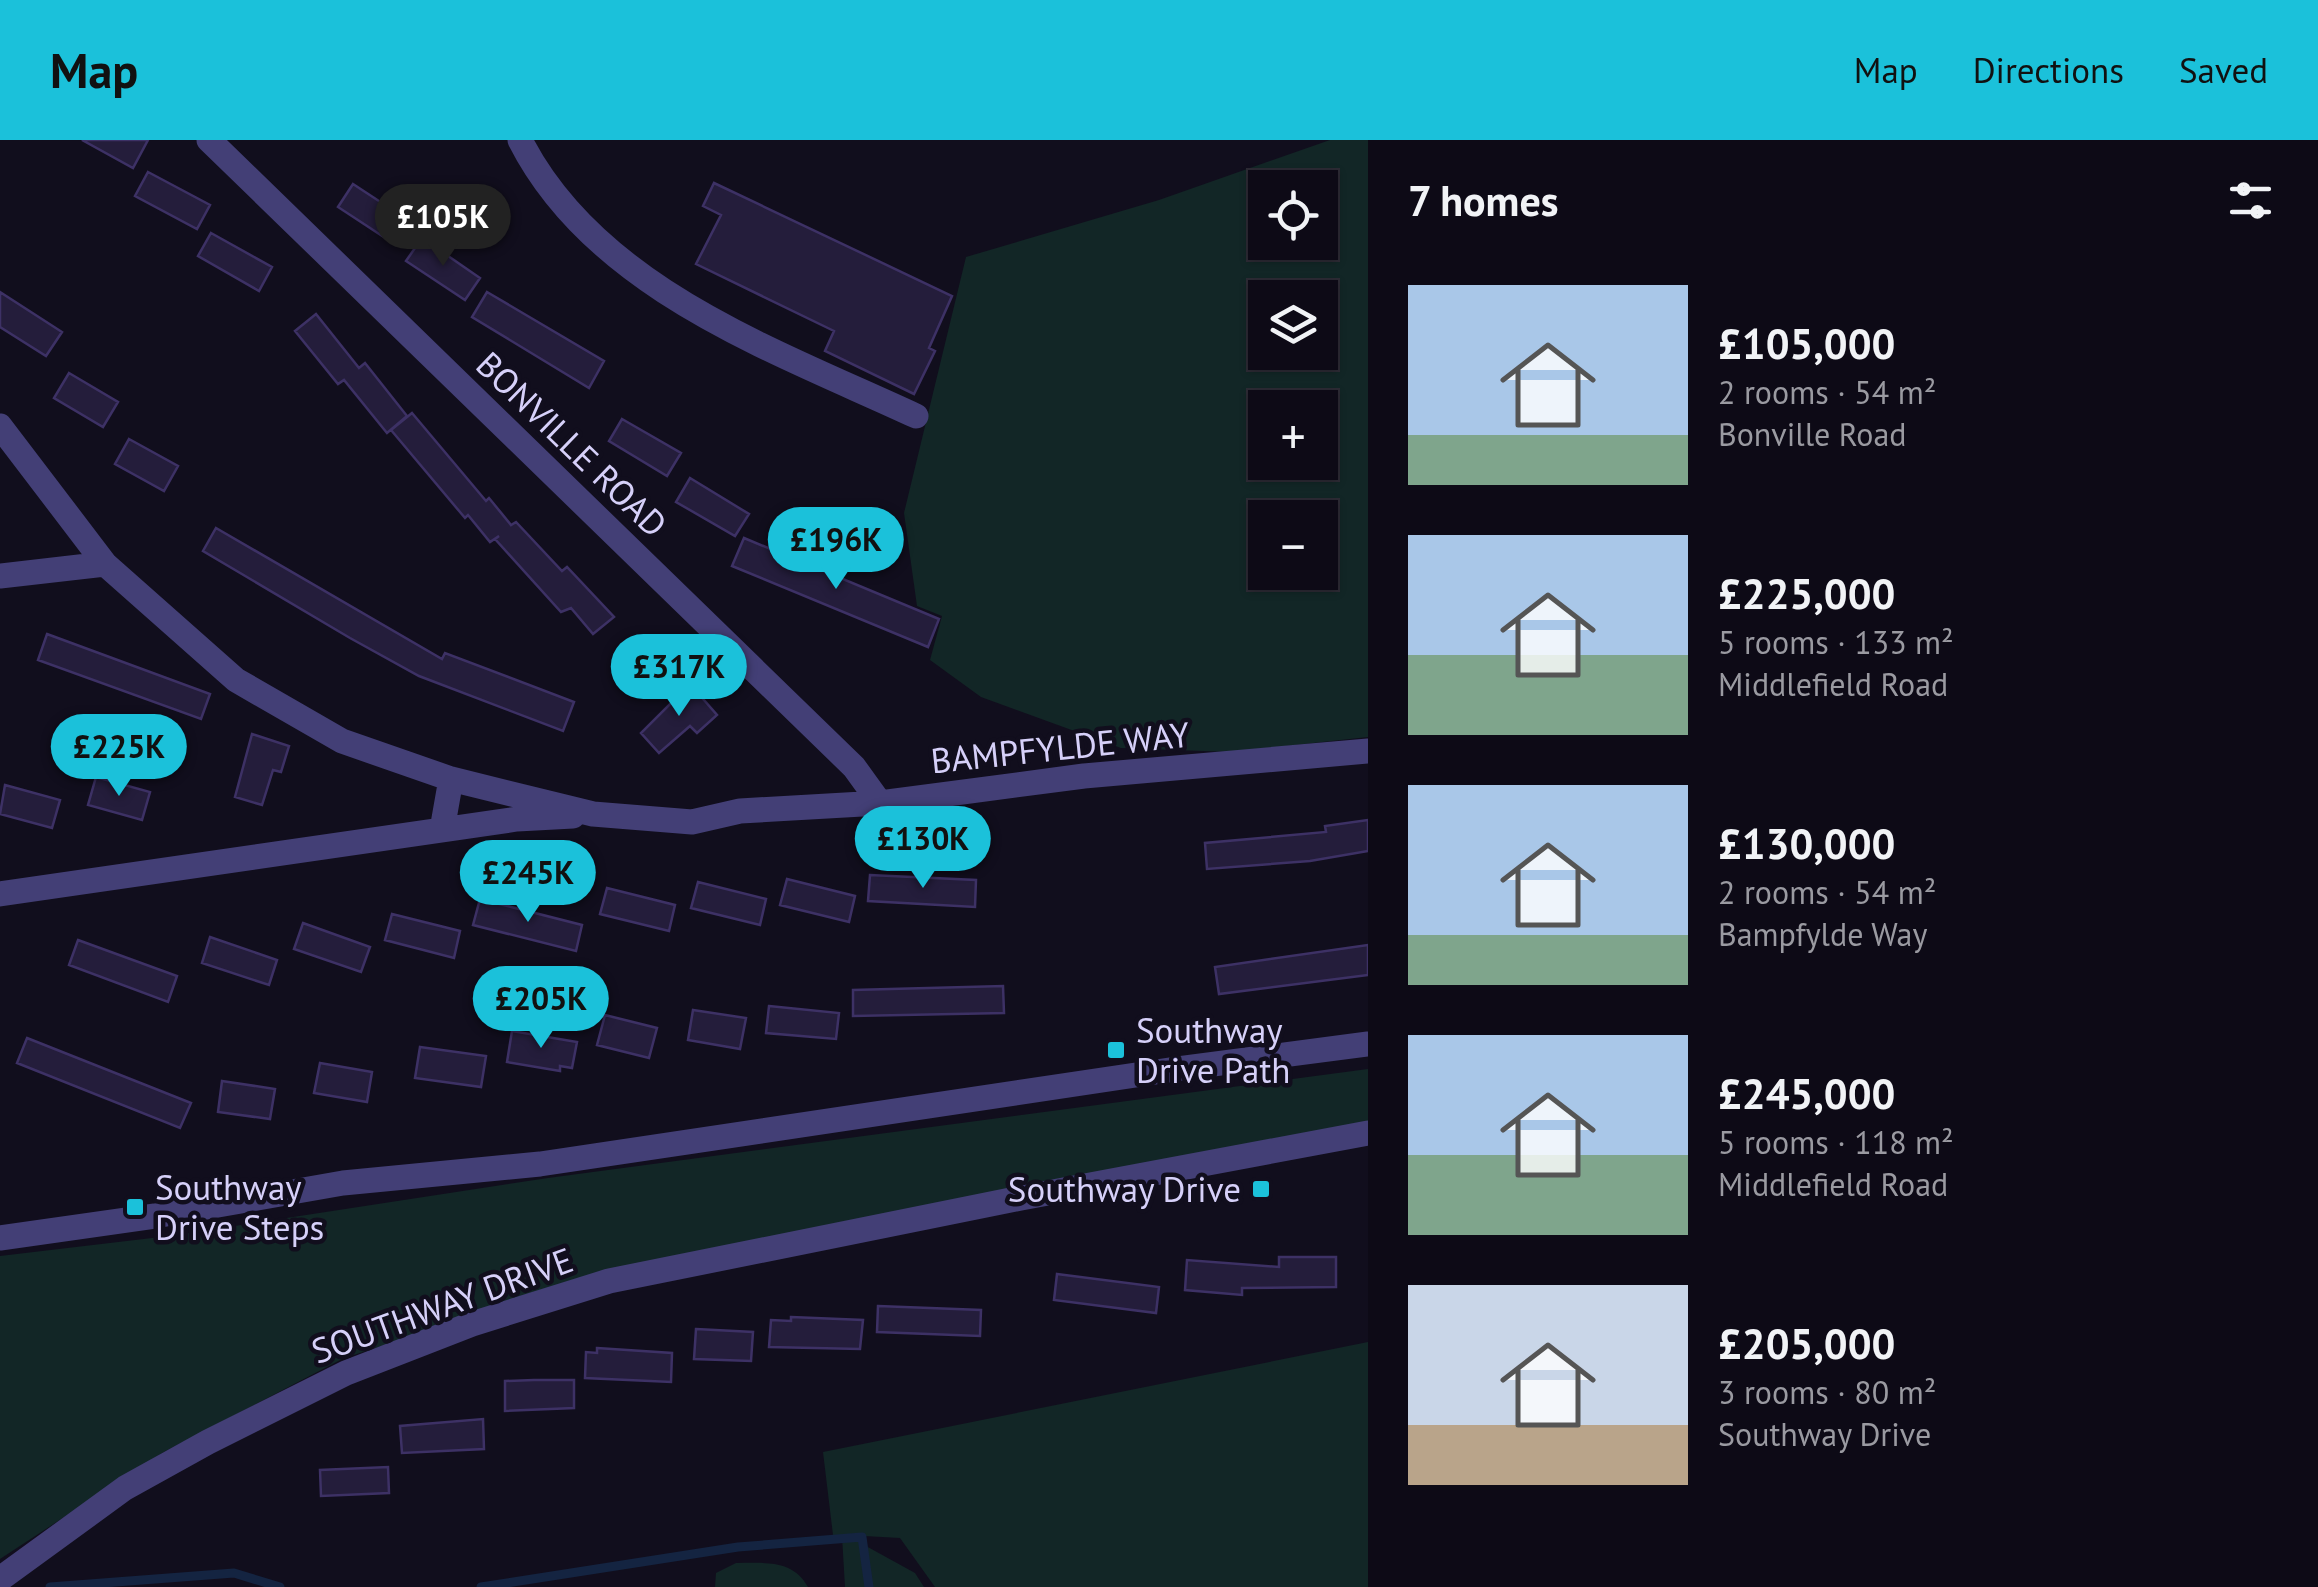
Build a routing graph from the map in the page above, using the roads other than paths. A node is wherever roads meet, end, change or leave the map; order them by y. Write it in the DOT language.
graph roads {
  1 [pos="208,140"];
  2 [pos="520,140"];
  3 [pos="916,416"];
  4 [pos="0,426"];
  5 [pos="105,564"];
  6 [pos="0,576"];
  7 [pos="1368,752"];
  8 [pos="451,779"];
  9 [pos="880,803"];
  10 [pos="593,814"];
  11 [pos="442,830"];
  12 [pos="0,894"];
  13 [pos="1368,1044"];
  14 [pos="1368,1134"];
  15 [pos="0,1238"];
  16 [pos="0,1580"];
  1 -- 9 [label="street, BONVILLE ROAD"];
  2 -- 3 [label="street"];
  4 -- 5 [label="street, BAMPFYLDE WAY"];
  5 -- 6 [label="street"];
  5 -- 8 [label="street, BAMPFYLDE WAY"];
  7 -- 9 [label="street, BAMPFYLDE WAY"];
  8 -- 10 [label="street, BAMPFYLDE WAY"];
  8 -- 11 [label="street"];
  9 -- 10 [label="street, BAMPFYLDE WAY"];
  10 -- 11 [label="street"];
  11 -- 12 [label="street"];
  13 -- 15 [label="street"];
  14 -- 16 [label="street, SOUTHWAY DRIVE"];
}
